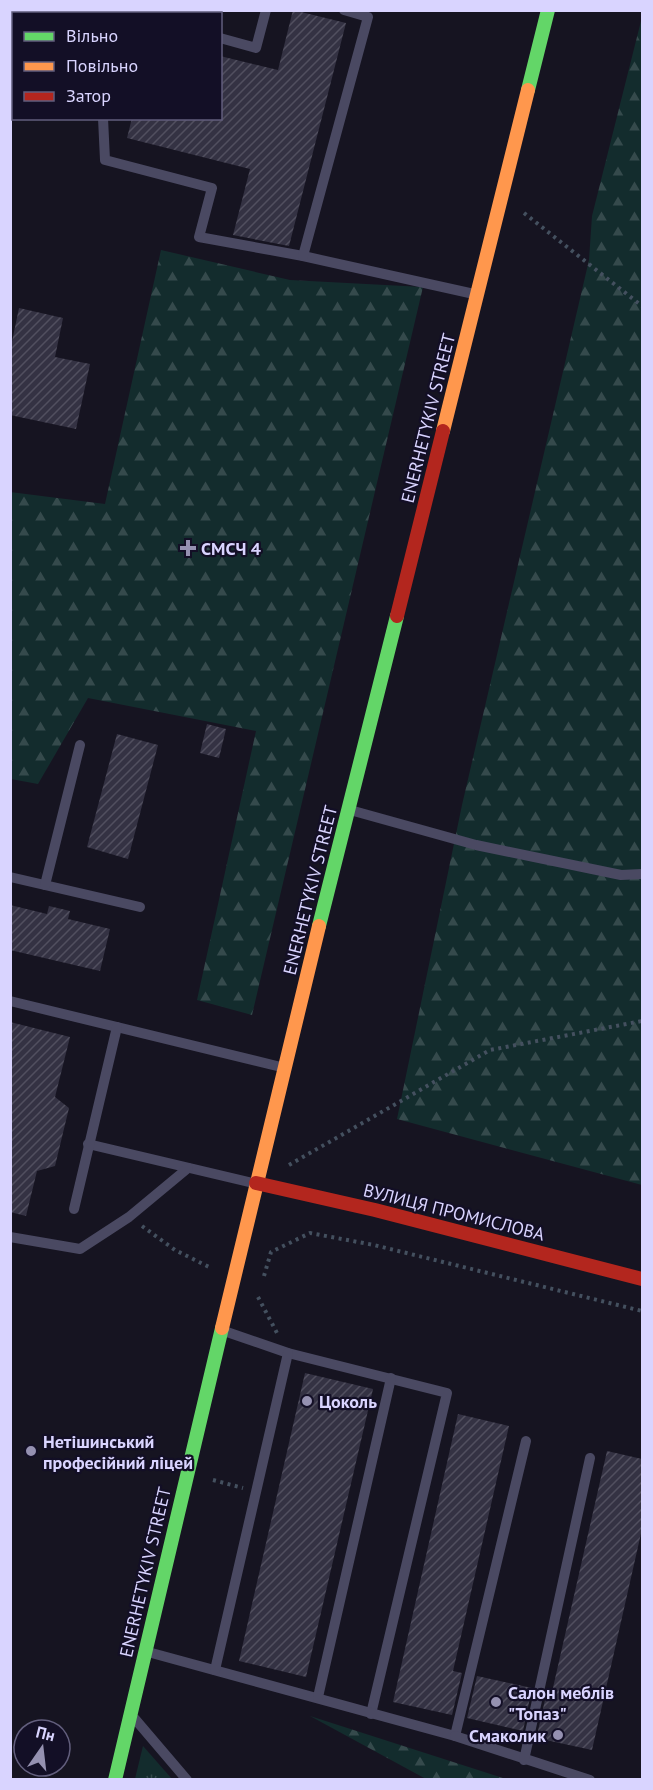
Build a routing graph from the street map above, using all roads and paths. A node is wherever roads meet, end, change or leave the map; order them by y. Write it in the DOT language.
graph roads {
  1 [pos="266,10"];
  2 [pos="344,10"];
  3 [pos="548,10"];
  4 [pos="222,40"];
  5 [pos="103,120"];
  6 [pos="502,196"];
  7 [pos="303,256"];
  8 [pos="477,295"];
  9 [pos="642,306"];
  10 [pos="80,745"];
  11 [pos="349,810"];
  12 [pos="642,874"];
  13 [pos="10,877"];
  14 [pos="45,885"];
  15 [pos="140,907"];
  16 [pos="10,1001"];
  17 [pos="642,1021"];
  18 [pos="117,1027"];
  19 [pos="284,1067"];
  20 [pos="88,1144"];
  21 [pos="287,1166"];
  22 [pos="188,1168"];
  23 [pos="256,1184"];
  24 [pos="74,1209"];
  25 [pos="129,1216"];
  26 [pos="10,1237"];
  27 [pos="209,1267"];
  28 [pos="642,1279"];
  29 [pos="263,1280"];
  30 [pos="260,1289"];
  31 [pos="642,1311"];
  32 [pos="222,1331"];
  33 [pos="288,1353"];
  34 [pos="391,1378"];
  35 [pos="526,1441"];
  36 [pos="590,1458"];
  37 [pos="145,1651"];
  38 [pos="215,1670"];
  39 [pos="318,1697"];
  40 [pos="130,1714"];
  41 [pos="371,1714"];
  42 [pos="455,1736"];
  43 [pos="525,1760"];
  44 [pos="115,1779"];
  45 [pos="188,1779"];
  46 [pos="590,1779"];
  1 -- 4 [label="lane"];
  2 -- 7 [label="lane"];
  3 -- 6 [label="main road, ENERHETYKIV STREET"];
  5 -- 7 [label="lane"];
  6 -- 8 [label="main road, ENERHETYKIV STREET"];
  6 -- 9 [label="path"];
  7 -- 8 [label="lane"];
  8 -- 11 [label="main road, ENERHETYKIV STREET"];
  10 -- 14 [label="lane"];
  11 -- 12 [label="lane"];
  11 -- 19 [label="main road, ENERHETYKIV STREET"];
  13 -- 14 [label="lane"];
  14 -- 15 [label="lane"];
  16 -- 18 [label="lane"];
  17 -- 21 [label="path"];
  18 -- 19 [label="lane"];
  18 -- 20 [label="lane"];
  19 -- 23 [label="main road, ENERHETYKIV STREET"];
  20 -- 22 [label="lane"];
  20 -- 24 [label="lane"];
  22 -- 23 [label="lane"];
  22 -- 25 [label="lane"];
  23 -- 28 [label="main road, ВУЛИЦЯ ПРОМИСЛОВА"];
  23 -- 32 [label="main road, ENERHETYKIV STREET"];
  25 -- 26 [label="lane"];
  25 -- 27 [label="path"];
  29 -- 31 [label="path"];
  30 -- 33 [label="path"];
  32 -- 33 [label="lane"];
  32 -- 37 [label="main road, ENERHETYKIV STREET"];
  33 -- 34 [label="lane"];
  33 -- 38 [label="lane"];
  34 -- 39 [label="lane"];
  34 -- 41 [label="lane"];
  35 -- 42 [label="lane"];
  36 -- 43 [label="lane"];
  37 -- 38 [label="lane"];
  37 -- 40 [label="main road, ENERHETYKIV STREET"];
  38 -- 39 [label="lane"];
  39 -- 41 [label="lane"];
  40 -- 44 [label="main road, ENERHETYKIV STREET"];
  40 -- 45 [label="lane"];
  41 -- 42 [label="lane"];
  42 -- 43 [label="lane"];
  43 -- 46 [label="lane"];
}
